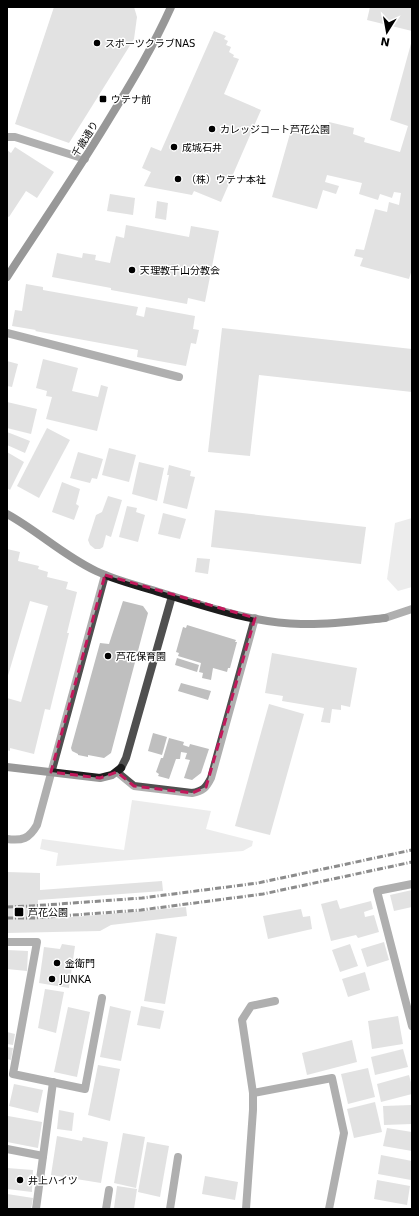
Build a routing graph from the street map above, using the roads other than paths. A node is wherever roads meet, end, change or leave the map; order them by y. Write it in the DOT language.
graph roads {
  1 [pos="171,7"];
  2 [pos="7,137"];
  3 [pos="85,159"];
  4 [pos="7,277"];
  5 [pos="7,333"];
  6 [pos="179,377"];
  7 [pos="7,514"];
  8 [pos="105,575"];
  9 [pos="172,596"];
  10 [pos="412,609"];
  11 [pos="255,618"];
  12 [pos="7,767"];
  13 [pos="119,770"];
  14 [pos="51,772"];
  15 [pos="7,839"];
  16 [pos="412,884"];
  17 [pos="7,942"];
  18 [pos="102,998"];
  19 [pos="275,1001"];
  20 [pos="412,1026"];
  21 [pos="53,1082"];
  22 [pos="253,1093"];
  23 [pos="7,1149"];
  24 [pos="43,1156"];
  25 [pos="178,1157"];
  26 [pos="109,1190"];
  27 [pos="36,1209"];
  28 [pos="106,1209"];
  29 [pos="170,1209"];
  30 [pos="246,1209"];
  31 [pos="329,1209"];
  1 -- 3 [label="street, 千歳通り"];
  2 -- 3 [label="street"];
  3 -- 4 [label="street, 千歳通り"];
  5 -- 6 [label="street"];
  7 -- 8 [label="street"];
  8 -- 9 [label="street"];
  8 -- 14 [label="street"];
  9 -- 11 [label="street"];
  9 -- 13 [label="street"];
  10 -- 11 [label="street"];
  11 -- 13 [label="street"];
  12 -- 14 [label="street"];
  13 -- 14 [label="street"];
  14 -- 15 [label="street"];
  16 -- 20 [label="street"];
  17 -- 21 [label="street"];
  18 -- 21 [label="street"];
  19 -- 22 [label="street"];
  21 -- 24 [label="street"];
  22 -- 30 [label="street"];
  22 -- 31 [label="street"];
  23 -- 24 [label="street"];
  24 -- 27 [label="street"];
  25 -- 29 [label="street"];
  26 -- 28 [label="street"];
}
